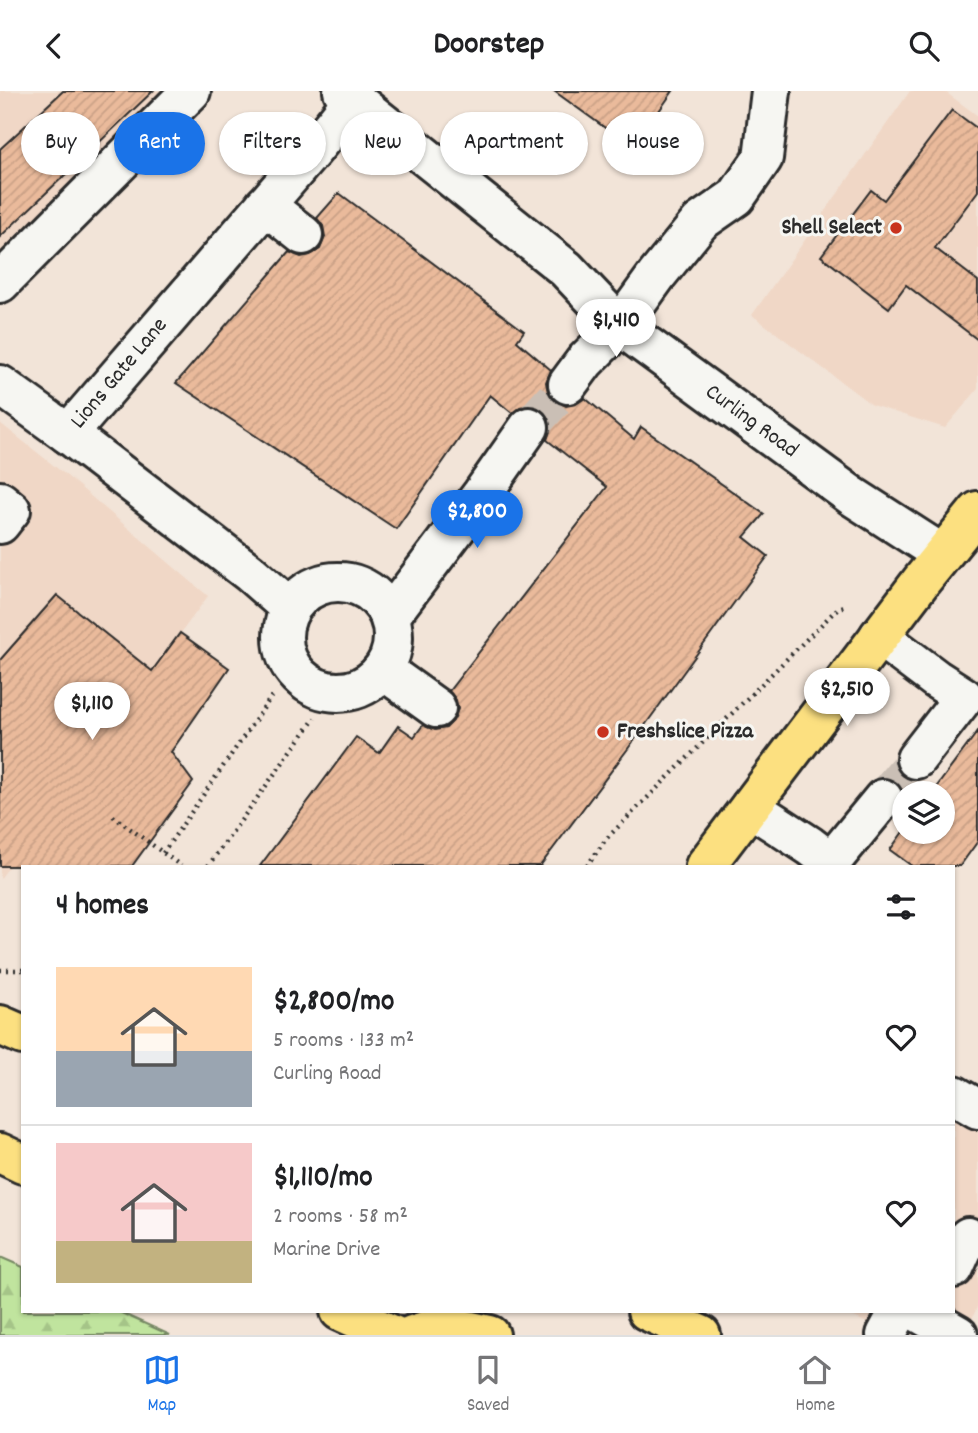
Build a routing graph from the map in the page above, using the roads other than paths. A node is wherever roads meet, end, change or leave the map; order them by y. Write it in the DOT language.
graph roads {
  1 [pos="191,91"];
  2 [pos="771,91"];
  3 [pos="348,95"];
  4 [pos="265,205"];
  5 [pos="303,235"];
  6 [pos="0,283"];
  7 [pos="620,326"];
  8 [pos="568,384"];
  9 [pos="0,385"];
  10 [pos="529,427"];
  11 [pos="68,434"];
  12 [pos="0,501"];
  13 [pos="978,511"];
  14 [pos="0,524"];
  15 [pos="942,554"];
  16 [pos="290,608"];
  17 [pos="390,618"];
  18 [pos="879,636"];
  19 [pos="383,670"];
  20 [pos="436,708"];
  21 [pos="916,759"];
  22 [pos="883,799"];
  23 [pos="750,807"];
  24 [pos="706,865"];
  25 [pos="0,1025"];
  26 [pos="21,1034"];
  27 [pos="955,1096"];
  28 [pos="978,1109"];
  29 [pos="0,1153"];
  30 [pos="21,1163"];
  31 [pos="344,1313"];
  32 [pos="413,1313"];
  33 [pos="652,1313"];
  34 [pos="927,1317"];
  35 [pos="393,1335"];
  36 [pos="403,1335"];
  37 [pos="412,1335"];
  38 [pos="490,1335"];
  39 [pos="701,1335"];
  40 [pos="886,1335"];
  1 -- 6 [label="street"];
  2 -- 7 [label="street"];
  3 -- 4 [label="street, Lions Gate Lane"];
  3 -- 7 [label="street, Curling Road"];
  4 -- 5 [label="street"];
  4 -- 11 [label="street, Lions Gate Lane"];
  7 -- 8 [label="street"];
  7 -- 15 [label="street, Curling Road"];
  9 -- 11 [label="street"];
  10 -- 17 [label="street"];
  11 -- 16 [label="street, Lions Gate Lane"];
  12 -- 14 [label="street"];
  13 -- 15 [label="main road"];
  15 -- 18 [label="main road"];
  16 -- 17 [label="street"];
  16 -- 19 [label="street"];
  17 -- 19 [label="street"];
  18 -- 21 [label="street"];
  18 -- 23 [label="main road"];
  19 -- 20 [label="street"];
  22 -- 23 [label="street"];
  23 -- 24 [label="main road"];
  25 -- 26 [label="main road"];
  27 -- 28 [label="street"];
  29 -- 30 [label="main road"];
  31 -- 35 [label="main road"];
  32 -- 36 [label="main road"];
  33 -- 39 [label="main road"];
  34 -- 40 [label="street"];
  37 -- 38 [label="main road"];
}
